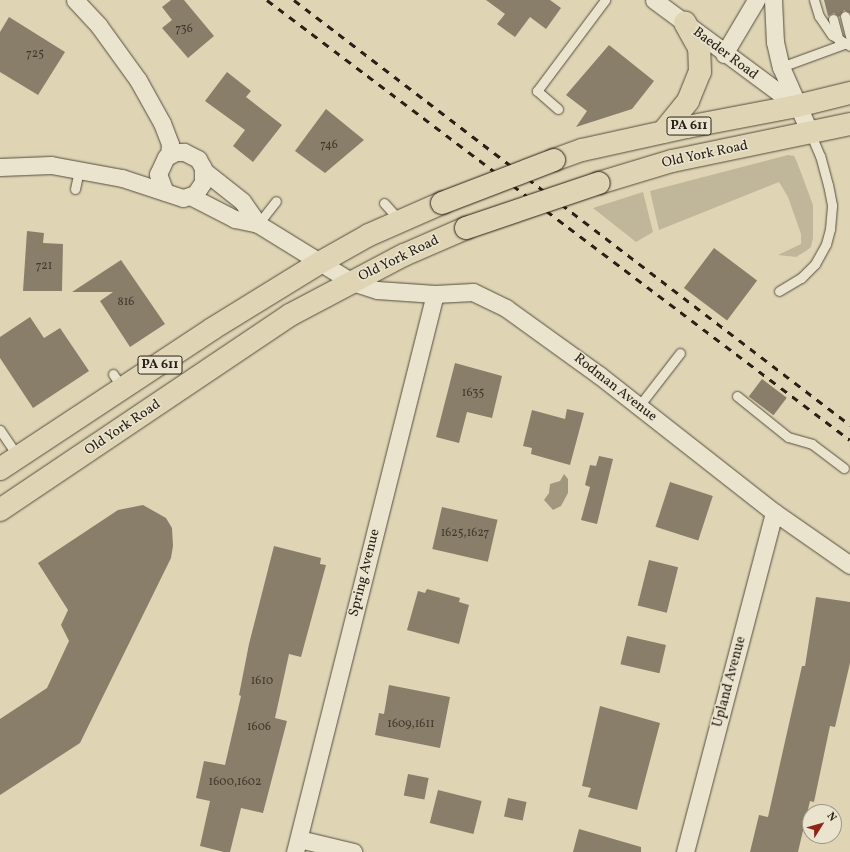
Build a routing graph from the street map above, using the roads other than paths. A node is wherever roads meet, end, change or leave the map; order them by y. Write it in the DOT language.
graph roads {
  1 [pos="75,0"];
  2 [pos="605,0"];
  3 [pos="654,0"];
  4 [pos="756,0"];
  5 [pos="773,0"];
  6 [pos="814,0"];
  7 [pos="845,16"];
  8 [pos="833,19"];
  9 [pos="685,23"];
  10 [pos="850,36"];
  11 [pos="844,44"];
  12 [pos="724,54"];
  13 [pos="781,67"];
  14 [pos="850,93"];
  15 [pos="797,106"];
  16 [pos="154,107"];
  17 [pos="558,109"];
  18 [pos="850,124"];
  19 [pos="663,132"];
  20 [pos="810,133"];
  21 [pos="191,154"];
  22 [pos="0,168"];
  23 [pos="79,170"];
  24 [pos="204,171"];
  25 [pos="161,177"];
  26 [pos="122,178"];
  27 [pos="75,189"];
  28 [pos="190,196"];
  29 [pos="276,201"];
  30 [pos="384,203"];
  31 [pos="400,221"];
  32 [pos="258,224"];
  33 [pos="321,262"];
  34 [pos="352,282"];
  35 [pos="778,291"];
  36 [pos="435,294"];
  37 [pos="680,353"];
  38 [pos="737,396"];
  39 [pos="639,406"];
  40 [pos="0,430"];
  41 [pos="18,457"];
  42 [pos="844,468"];
  43 [pos="0,469"];
  44 [pos="0,510"];
  45 [pos="774,512"];
  46 [pos="850,565"];
  47 [pos="297,845"];
  48 [pos="353,852"];
  49 [pos="685,852"];
  1 -- 16 [label="street"];
  2 -- 17 [label="lane"];
  3 -- 9 [label="street, Baeder Road"];
  4 -- 12 [label="street"];
  5 -- 13 [label="street"];
  6 -- 11 [label="lane"];
  7 -- 10 [label="lane"];
  8 -- 11 [label="lane"];
  9 -- 12 [label="street, Baeder Road"];
  9 -- 19 [label="highway"];
  11 -- 13 [label="lane"];
  12 -- 15 [label="street, Baeder Road"];
  13 -- 15 [label="street"];
  14 -- 15 [label="highway, PA 611"];
  15 -- 19 [label="highway, PA 611"];
  15 -- 20 [label="street"];
  16 -- 21 [label="street"];
  16 -- 25 [label="street"];
  18 -- 20 [label="highway, Old York Road / PA 611"];
  19 -- 31 [label="highway, PA 611, bridge"];
  20 -- 34 [label="highway, Old York Road / PA 611, bridge"];
  20 -- 35 [label="lane"];
  21 -- 24 [label="street"];
  21 -- 25 [label="street"];
  22 -- 23 [label="street"];
  23 -- 26 [label="street"];
  23 -- 27 [label="lane"];
  24 -- 28 [label="street"];
  24 -- 32 [label="street"];
  25 -- 26 [label="street"];
  25 -- 26 [label="street"];
  25 -- 28 [label="street"];
  28 -- 32 [label="street"];
  29 -- 32 [label="lane"];
  30 -- 31 [label="lane"];
  31 -- 33 [label="highway, PA 611"];
  32 -- 33 [label="street, Rodman Avenue"];
  33 -- 34 [label="street, Rodman Avenue"];
  33 -- 41 [label="highway, PA 611"];
  34 -- 36 [label="street, Rodman Avenue"];
  34 -- 44 [label="highway, Old York Road / PA 611"];
  36 -- 39 [label="street, Rodman Avenue"];
  36 -- 47 [label="street, Spring Avenue"];
  37 -- 39 [label="lane"];
  38 -- 42 [label="lane"];
  39 -- 45 [label="street, Rodman Avenue"];
  40 -- 41 [label="lane"];
  41 -- 43 [label="highway, PA 611"];
  45 -- 46 [label="street, Rodman Avenue"];
  45 -- 49 [label="street, Upland Avenue"];
  47 -- 48 [label="street"];
}
